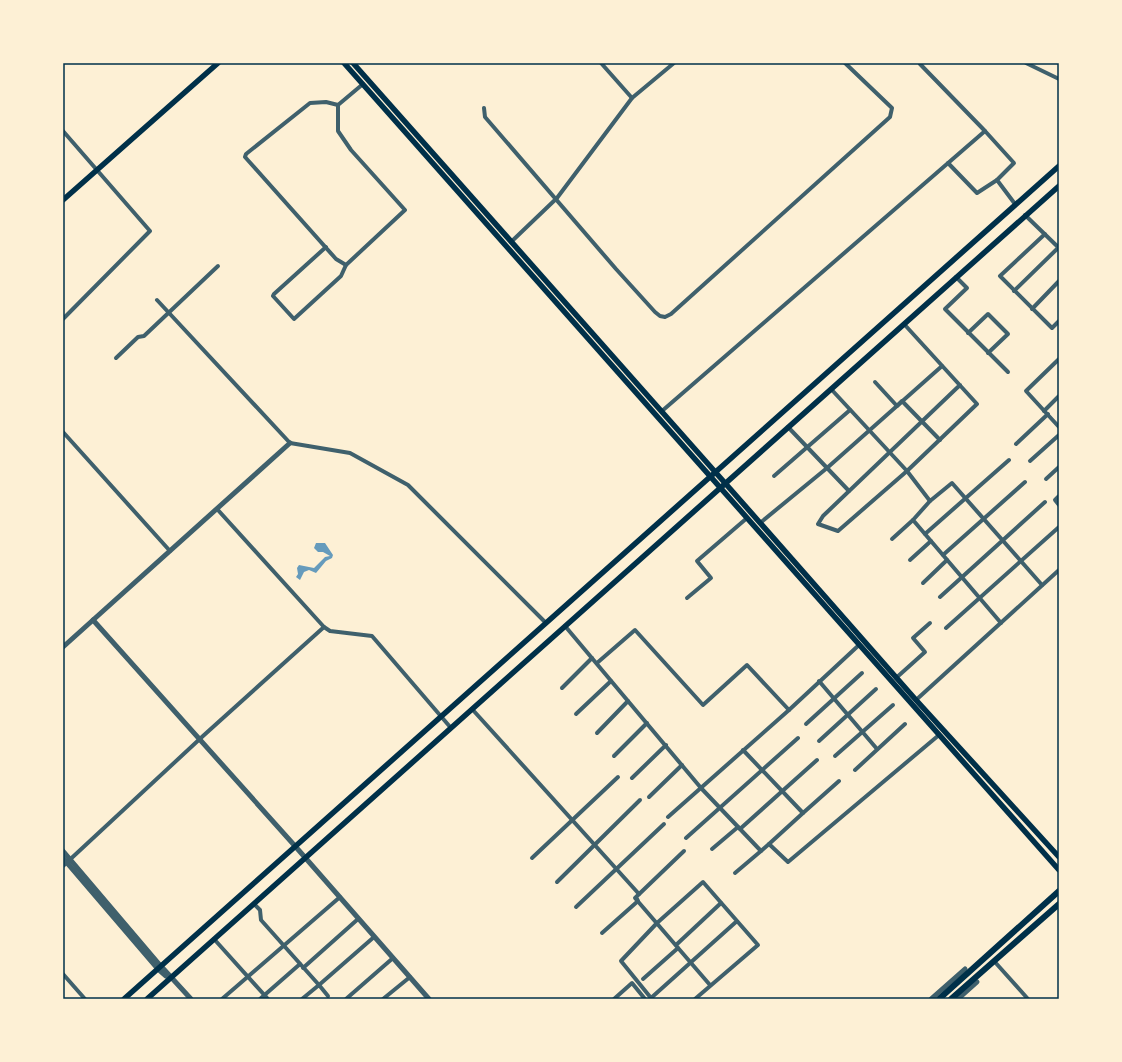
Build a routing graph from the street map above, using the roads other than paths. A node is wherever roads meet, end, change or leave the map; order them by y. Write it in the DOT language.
graph roads {
  1 [pos="218,63"];
  2 [pos="344,63"];
  3 [pos="353,63"];
  4 [pos="601,63"];
  5 [pos="674,63"];
  6 [pos="845,63"];
  7 [pos="1026,63"];
  8 [pos="920,64"];
  9 [pos="1059,79"];
  10 [pos="362,84"];
  11 [pos="632,98"];
  12 [pos="338,105"];
  13 [pos="484,108"];
  14 [pos="63,131"];
  15 [pos="985,131"];
  16 [pos="948,163"];
  17 [pos="1059,166"];
  18 [pos="97,169"];
  19 [pos="997,180"];
  20 [pos="1059,186"];
  21 [pos="557,198"];
  22 [pos="63,200"];
  23 [pos="1015,204"];
  24 [pos="1025,216"];
  25 [pos="1045,234"];
  26 [pos="511,242"];
  27 [pos="326,248"];
  28 [pos="1059,248"];
  29 [pos="346,265"];
  30 [pos="218,266"];
  31 [pos="956,277"];
  32 [pos="1059,281"];
  33 [pos="1014,291"];
  34 [pos="156,300"];
  35 [pos="1032,308"];
  36 [pos="169,313"];
  37 [pos="63,319"];
  38 [pos="1059,320"];
  39 [pos="904,324"];
  40 [pos="968,333"];
  41 [pos="988,353"];
  42 [pos="116,358"];
  43 [pos="1059,359"];
  44 [pos="942,366"];
  45 [pos="1008,372"];
  46 [pos="875,382"];
  47 [pos="960,386"];
  48 [pos="831,389"];
  49 [pos="1059,396"];
  50 [pos="902,401"];
  51 [pos="897,406"];
  52 [pos="850,410"];
  53 [pos="662,411"];
  54 [pos="1046,413"];
  55 [pos="922,421"];
  56 [pos="788,427"];
  57 [pos="1059,427"];
  58 [pos="869,430"];
  59 [pos="63,432"];
  60 [pos="1059,435"];
  61 [pos="940,440"];
  62 [pos="290,443"];
  63 [pos="1016,444"];
  64 [pos="807,447"];
  65 [pos="890,453"];
  66 [pos="1010,460"];
  67 [pos="1030,461"];
  68 [pos="1059,467"];
  69 [pos="827,468"];
  70 [pos="715,471"];
  71 [pos="907,472"];
  72 [pos="710,476"];
  73 [pos="774,476"];
  74 [pos="1046,479"];
  75 [pos="1025,482"];
  76 [pos="725,483"];
  77 [pos="720,488"];
  78 [pos="848,492"];
  79 [pos="1059,496"];
  80 [pos="966,498"];
  81 [pos="930,501"];
  82 [pos="1045,502"];
  83 [pos="1059,505"];
  84 [pos="217,509"];
  85 [pos="747,518"];
  86 [pos="984,519"];
  87 [pos="913,520"];
  88 [pos="760,523"];
  89 [pos="1059,527"];
  90 [pos="925,534"];
  91 [pos="892,540"];
  92 [pos="1002,540"];
  93 [pos="931,541"];
  94 [pos="170,551"];
  95 [pos="943,555"];
  96 [pos="910,560"];
  97 [pos="947,560"];
  98 [pos="1021,561"];
  99 [pos="1059,570"];
  100 [pos="962,577"];
  101 [pos="923,583"];
  102 [pos="1042,585"];
  103 [pos="687,598"];
  104 [pos="940,598"];
  105 [pos="980,598"];
  106 [pos="93,620"];
  107 [pos="546,623"];
  108 [pos="1001,623"];
  109 [pos="930,624"];
  110 [pos="565,626"];
  111 [pos="324,627"];
  112 [pos="946,628"];
  113 [pos="859,645"];
  114 [pos="63,647"];
  115 [pos="592,658"];
  116 [pos="597,663"];
  117 [pos="862,673"];
  118 [pos="896,678"];
  119 [pos="612,681"];
  120 [pos="819,681"];
  121 [pos="562,688"];
  122 [pos="876,689"];
  123 [pos="834,699"];
  124 [pos="916,700"];
  125 [pos="628,701"];
  126 [pos="893,705"];
  127 [pos="472,709"];
  128 [pos="789,710"];
  129 [pos="576,714"];
  130 [pos="848,715"];
  131 [pos="440,717"];
  132 [pos="647,723"];
  133 [pos="806,724"];
  134 [pos="906,724"];
  135 [pos="451,728"];
  136 [pos="862,731"];
  137 [pos="597,733"];
  138 [pos="939,735"];
  139 [pos="798,738"];
  140 [pos="200,740"];
  141 [pos="819,741"];
  142 [pos="666,746"];
  143 [pos="876,749"];
  144 [pos="743,750"];
  145 [pos="614,756"];
  146 [pos="835,756"];
  147 [pos="817,760"];
  148 [pos="682,765"];
  149 [pos="762,770"];
  150 [pos="855,770"];
  151 [pos="618,777"];
  152 [pos="632,778"];
  153 [pos="839,781"];
  154 [pos="701,788"];
  155 [pos="782,791"];
  156 [pos="649,797"];
  157 [pos="640,800"];
  158 [pos="720,808"];
  159 [pos="803,813"];
  160 [pos="668,817"];
  161 [pos="573,821"];
  162 [pos="664,824"];
  163 [pos="739,828"];
  164 [pos="686,838"];
  165 [pos="769,844"];
  166 [pos="595,845"];
  167 [pos="295,846"];
  168 [pos="712,849"];
  169 [pos="63,851"];
  170 [pos="684,851"];
  171 [pos="761,851"];
  172 [pos="1059,857"];
  173 [pos="305,858"];
  174 [pos="532,858"];
  175 [pos="66,862"];
  176 [pos="616,869"];
  177 [pos="1059,870"];
  178 [pos="735,873"];
  179 [pos="557,882"];
  180 [pos="1059,891"];
  181 [pos="639,894"];
  182 [pos="340,897"];
  183 [pos="638,901"];
  184 [pos="254,904"];
  185 [pos="721,904"];
  186 [pos="1059,904"];
  187 [pos="576,907"];
  188 [pos="358,919"];
  189 [pos="737,921"];
  190 [pos="657,924"];
  191 [pos="602,933"];
  192 [pos="374,937"];
  193 [pos="214,939"];
  194 [pos="284,946"];
  195 [pos="677,946"];
  196 [pos="393,958"];
  197 [pos="994,961"];
  198 [pos="691,963"];
  199 [pos="301,966"];
  200 [pos="159,968"];
  201 [pos="965,969"];
  202 [pos="973,969"];
  203 [pos="64,976"];
  204 [pos="248,977"];
  205 [pos="410,977"];
  206 [pos="170,978"];
  207 [pos="643,979"];
  208 [pos="977,979"];
  209 [pos="319,985"];
  210 [pos="710,985"];
  211 [pos="264,995"];
  212 [pos="328,996"];
  213 [pos="83,998"];
  214 [pos="425,998"];
  215 [pos="124,999"];
  216 [pos="147,999"];
  217 [pos="187,999"];
  218 [pos="191,999"];
  219 [pos="222,999"];
  220 [pos="260,999"];
  221 [pos="268,999"];
  222 [pos="302,999"];
  223 [pos="346,999"];
  224 [pos="383,999"];
  225 [pos="614,999"];
  226 [pos="645,999"];
  227 [pos="652,999"];
  228 [pos="695,999"];
  229 [pos="931,999"];
  230 [pos="939,999"];
  231 [pos="951,999"];
  232 [pos="958,999"];
  233 [pos="1028,999"];
  1 -- 18 [label="main road"];
  2 -- 10 [label="main road"];
  3 -- 26 [label="main road"];
  4 -- 11 [label="street"];
  5 -- 11 [label="street"];
  6 -- 21 [label="street"];
  7 -- 9 [label="street"];
  8 -- 15 [label="street"];
  10 -- 12 [label="street"];
  10 -- 72 [label="main road"];
  11 -- 21 [label="street"];
  12 -- 27 [label="street"];
  12 -- 29 [label="street"];
  13 -- 21 [label="street"];
  14 -- 18 [label="street"];
  15 -- 16 [label="street"];
  15 -- 19 [label="street"];
  16 -- 19 [label="street"];
  16 -- 53 [label="street"];
  17 -- 23 [label="main road"];
  18 -- 22 [label="main road"];
  18 -- 37 [label="street"];
  19 -- 23 [label="street"];
  20 -- 24 [label="main road"];
  21 -- 26 [label="street"];
  23 -- 70 [label="main road"];
  24 -- 25 [label="street"];
  24 -- 31 [label="main road"];
  25 -- 28 [label="street"];
  25 -- 33 [label="street"];
  26 -- 53 [label="main road"];
  27 -- 29 [label="street"];
  27 -- 29 [label="street"];
  28 -- 33 [label="street"];
  30 -- 36 [label="street"];
  31 -- 39 [label="main road"];
  31 -- 40 [label="street"];
  32 -- 35 [label="street"];
  33 -- 35 [label="street"];
  34 -- 36 [label="street"];
  35 -- 38 [label="street"];
  36 -- 42 [label="street"];
  36 -- 62 [label="street"];
  39 -- 44 [label="street"];
  39 -- 48 [label="main road"];
  40 -- 41 [label="street"];
  40 -- 41 [label="street"];
  41 -- 45 [label="street"];
  43 -- 54 [label="street"];
  44 -- 47 [label="street"];
  44 -- 50 [label="street"];
  46 -- 51 [label="street"];
  47 -- 55 [label="street"];
  47 -- 61 [label="street"];
  48 -- 52 [label="street"];
  48 -- 56 [label="main road"];
  49 -- 54 [label="street"];
  50 -- 51 [label="street"];
  50 -- 55 [label="street"];
  51 -- 58 [label="street"];
  52 -- 58 [label="street"];
  52 -- 64 [label="street"];
  53 -- 70 [label="main road"];
  54 -- 57 [label="street"];
  54 -- 63 [label="street"];
  55 -- 61 [label="street"];
  55 -- 65 [label="street"];
  56 -- 64 [label="street"];
  56 -- 76 [label="main road"];
  58 -- 65 [label="street"];
  58 -- 69 [label="street"];
  59 -- 94 [label="street"];
  60 -- 67 [label="street"];
  61 -- 71 [label="street"];
  62 -- 84 [label="street"];
  62 -- 107 [label="street"];
  64 -- 69 [label="street"];
  64 -- 73 [label="street"];
  65 -- 71 [label="street"];
  65 -- 78 [label="street"];
  66 -- 80 [label="street"];
  68 -- 74 [label="street"];
  69 -- 78 [label="street"];
  69 -- 88 [label="street"];
  70 -- 72 [label="main road"];
  70 -- 76 [label="main road"];
  71 -- 78 [label="street"];
  71 -- 81 [label="street"];
  72 -- 77 [label="main road"];
  72 -- 107 [label="main road"];
  75 -- 86 [label="street"];
  76 -- 77 [label="main road"];
  76 -- 88 [label="main road"];
  77 -- 85 [label="main road"];
  77 -- 110 [label="main road"];
  79 -- 83 [label="street"];
  80 -- 81 [label="street"];
  80 -- 86 [label="street"];
  80 -- 90 [label="street"];
  81 -- 87 [label="street"];
  82 -- 92 [label="street"];
  84 -- 94 [label="street"];
  84 -- 111 [label="street"];
  85 -- 103 [label="street"];
  85 -- 113 [label="main road"];
  86 -- 92 [label="street"];
  86 -- 95 [label="street"];
  87 -- 90 [label="street"];
  87 -- 91 [label="street"];
  88 -- 118 [label="main road"];
  89 -- 98 [label="street"];
  90 -- 93 [label="street"];
  92 -- 98 [label="street"];
  92 -- 100 [label="street"];
  93 -- 95 [label="street"];
  93 -- 96 [label="street"];
  94 -- 106 [label="street"];
  95 -- 97 [label="street"];
  97 -- 100 [label="street"];
  97 -- 101 [label="street"];
  98 -- 102 [label="street"];
  98 -- 105 [label="street"];
  99 -- 102 [label="street"];
  100 -- 104 [label="street"];
  100 -- 105 [label="street"];
  102 -- 108 [label="street"];
  105 -- 108 [label="street"];
  105 -- 112 [label="street"];
  106 -- 114 [label="street"];
  106 -- 140 [label="street"];
  107 -- 131 [label="main road"];
  108 -- 124 [label="street"];
  109 -- 118 [label="street"];
  110 -- 115 [label="street"];
  110 -- 127 [label="main road"];
  111 -- 131 [label="street"];
  111 -- 140 [label="street"];
  113 -- 120 [label="street"];
  113 -- 138 [label="main road"];
  115 -- 116 [label="street"];
  115 -- 121 [label="street"];
  116 -- 119 [label="street"];
  116 -- 128 [label="street"];
  117 -- 123 [label="street"];
  118 -- 124 [label="main road"];
  119 -- 125 [label="street"];
  119 -- 129 [label="street"];
  120 -- 123 [label="street"];
  120 -- 128 [label="street"];
  122 -- 130 [label="street"];
  123 -- 130 [label="street"];
  123 -- 133 [label="street"];
  124 -- 172 [label="main road"];
  125 -- 132 [label="street"];
  125 -- 137 [label="street"];
  126 -- 136 [label="street"];
  127 -- 135 [label="main road"];
  127 -- 161 [label="street"];
  128 -- 144 [label="street"];
  130 -- 136 [label="street"];
  130 -- 141 [label="street"];
  131 -- 135 [label="street"];
  131 -- 167 [label="main road"];
  132 -- 142 [label="street"];
  132 -- 145 [label="street"];
  134 -- 143 [label="street"];
  135 -- 173 [label="main road"];
  136 -- 143 [label="street"];
  136 -- 146 [label="street"];
  138 -- 165 [label="street"];
  138 -- 177 [label="main road"];
  139 -- 149 [label="street"];
  140 -- 167 [label="street"];
  140 -- 175 [label="street"];
  142 -- 148 [label="street"];
  142 -- 152 [label="street"];
  143 -- 150 [label="street"];
  144 -- 149 [label="street"];
  144 -- 154 [label="street"];
  147 -- 155 [label="street"];
  148 -- 154 [label="street"];
  148 -- 156 [label="street"];
  149 -- 155 [label="street"];
  149 -- 158 [label="street"];
  151 -- 161 [label="street"];
  153 -- 159 [label="street"];
  154 -- 158 [label="street"];
  154 -- 160 [label="street"];
  155 -- 159 [label="street"];
  155 -- 163 [label="street"];
  157 -- 166 [label="street"];
  158 -- 163 [label="street"];
  158 -- 164 [label="street"];
  159 -- 165 [label="street"];
  161 -- 166 [label="street"];
  161 -- 174 [label="street"];
  162 -- 176 [label="street"];
  163 -- 168 [label="street"];
  163 -- 171 [label="street"];
  165 -- 171 [label="street"];
  166 -- 176 [label="street"];
  166 -- 179 [label="street"];
  167 -- 173 [label="street"];
  167 -- 200 [label="main road"];
  169 -- 175 [label="street"];
  170 -- 181 [label="street"];
  171 -- 178 [label="street"];
  173 -- 182 [label="street"];
  173 -- 184 [label="main road"];
  175 -- 200 [label="street"];
  176 -- 181 [label="street"];
  176 -- 187 [label="street"];
  180 -- 202 [label="main road"];
  181 -- 183 [label="street"];
  182 -- 188 [label="street"];
  182 -- 194 [label="street"];
  183 -- 190 [label="street"];
  183 -- 191 [label="street"];
  184 -- 193 [label="main road"];
  184 -- 194 [label="street"];
  185 -- 189 [label="street"];
  185 -- 190 [label="street"];
  185 -- 195 [label="street"];
  186 -- 197 [label="main road"];
  188 -- 192 [label="street"];
  188 -- 199 [label="street"];
  189 -- 198 [label="street"];
  189 -- 210 [label="street"];
  190 -- 195 [label="street"];
  190 -- 227 [label="street"];
  192 -- 196 [label="street"];
  192 -- 209 [label="street"];
  193 -- 204 [label="street"];
  193 -- 206 [label="main road"];
  194 -- 199 [label="street"];
  194 -- 204 [label="street"];
  195 -- 198 [label="street"];
  195 -- 207 [label="street"];
  196 -- 205 [label="street"];
  196 -- 223 [label="street"];
  197 -- 208 [label="main road"];
  197 -- 233 [label="street"];
  198 -- 210 [label="street"];
  198 -- 227 [label="street"];
  199 -- 209 [label="street"];
  199 -- 211 [label="street"];
  200 -- 206 [label="street"];
  200 -- 215 [label="main road"];
  201 -- 202 [label="main road"];
  201 -- 229 [label="street"];
  202 -- 230 [label="main road"];
  203 -- 213 [label="street"];
  204 -- 211 [label="street"];
  204 -- 219 [label="street"];
  205 -- 214 [label="street"];
  205 -- 224 [label="street"];
  206 -- 216 [label="main road"];
  206 -- 217 [label="street"];
  206 -- 218 [label="street"];
  208 -- 231 [label="main road"];
  208 -- 232 [label="street"];
  209 -- 212 [label="street"];
  209 -- 222 [label="street"];
  210 -- 228 [label="street"];
  211 -- 220 [label="street"];
  211 -- 221 [label="street"];
  225 -- 226 [label="street"];
}
